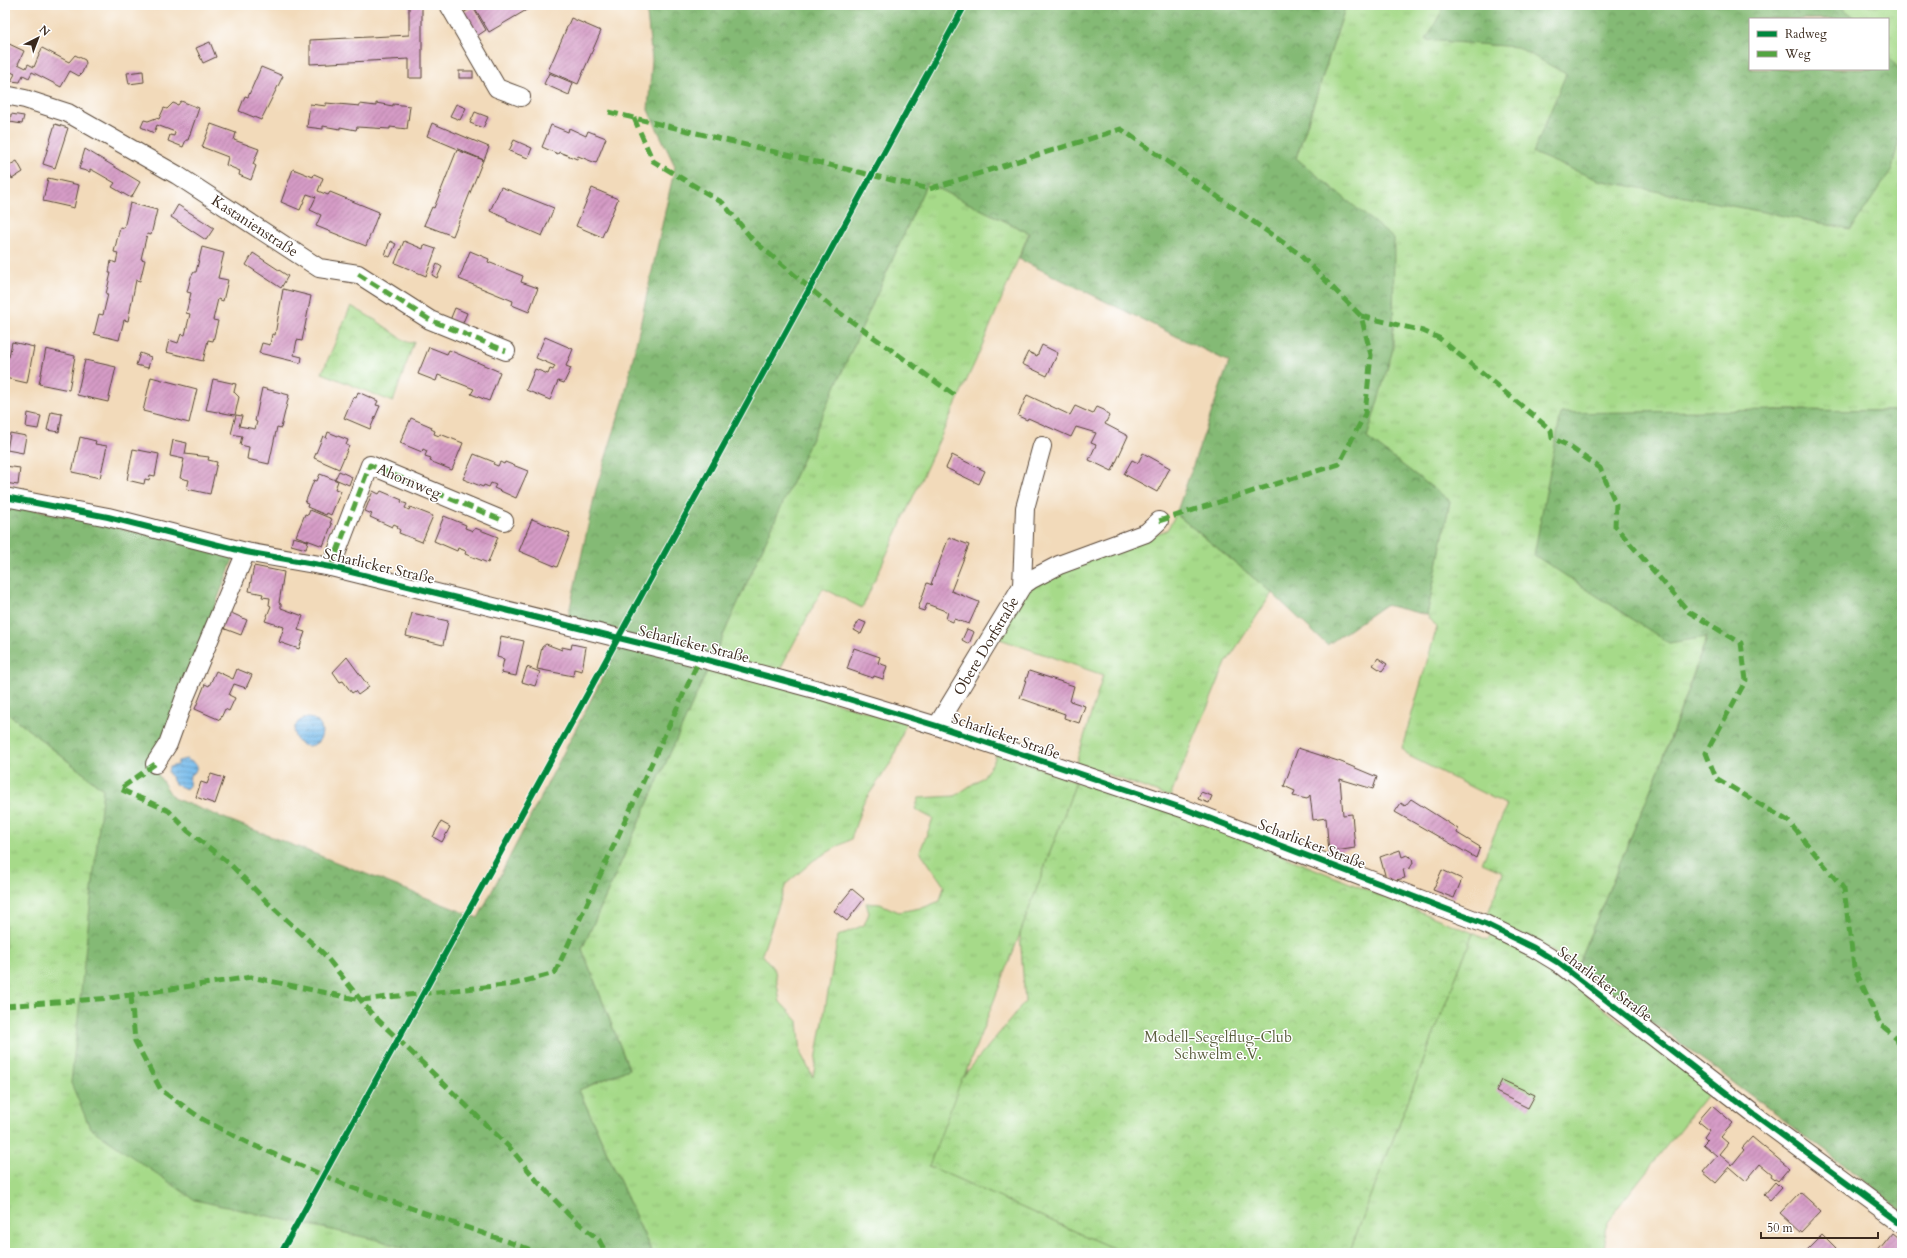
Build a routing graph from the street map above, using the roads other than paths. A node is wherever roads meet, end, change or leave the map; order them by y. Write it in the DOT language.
graph roads {
  1 [pos="449,5"];
  2 [pos="5,95"];
  3 [pos="521,97"];
  4 [pos="506,351"];
  5 [pos="1042,446"];
  6 [pos="5,497"];
  7 [pos="1159,521"];
  8 [pos="504,522"];
  9 [pos="246,552"];
  10 [pos="331,567"];
  11 [pos="1022,586"];
  12 [pos="937,726"];
  13 [pos="155,764"];
  14 [pos="1902,1223"];
  1 -- 3 [label="street"];
  2 -- 4 [label="street, Kastanienstraße"];
  5 -- 11 [label="street, Obere Dorfstraße"];
  6 -- 9 [label="street, Scharlicker Straße"];
  7 -- 11 [label="street, Obere Dorfstraße"];
  8 -- 10 [label="street, Ahornweg"];
  9 -- 10 [label="street, Scharlicker Straße"];
  9 -- 13 [label="street"];
  10 -- 12 [label="street, Scharlicker Straße"];
  11 -- 12 [label="street, Obere Dorfstraße"];
  12 -- 14 [label="street, Scharlicker Straße"];
}
